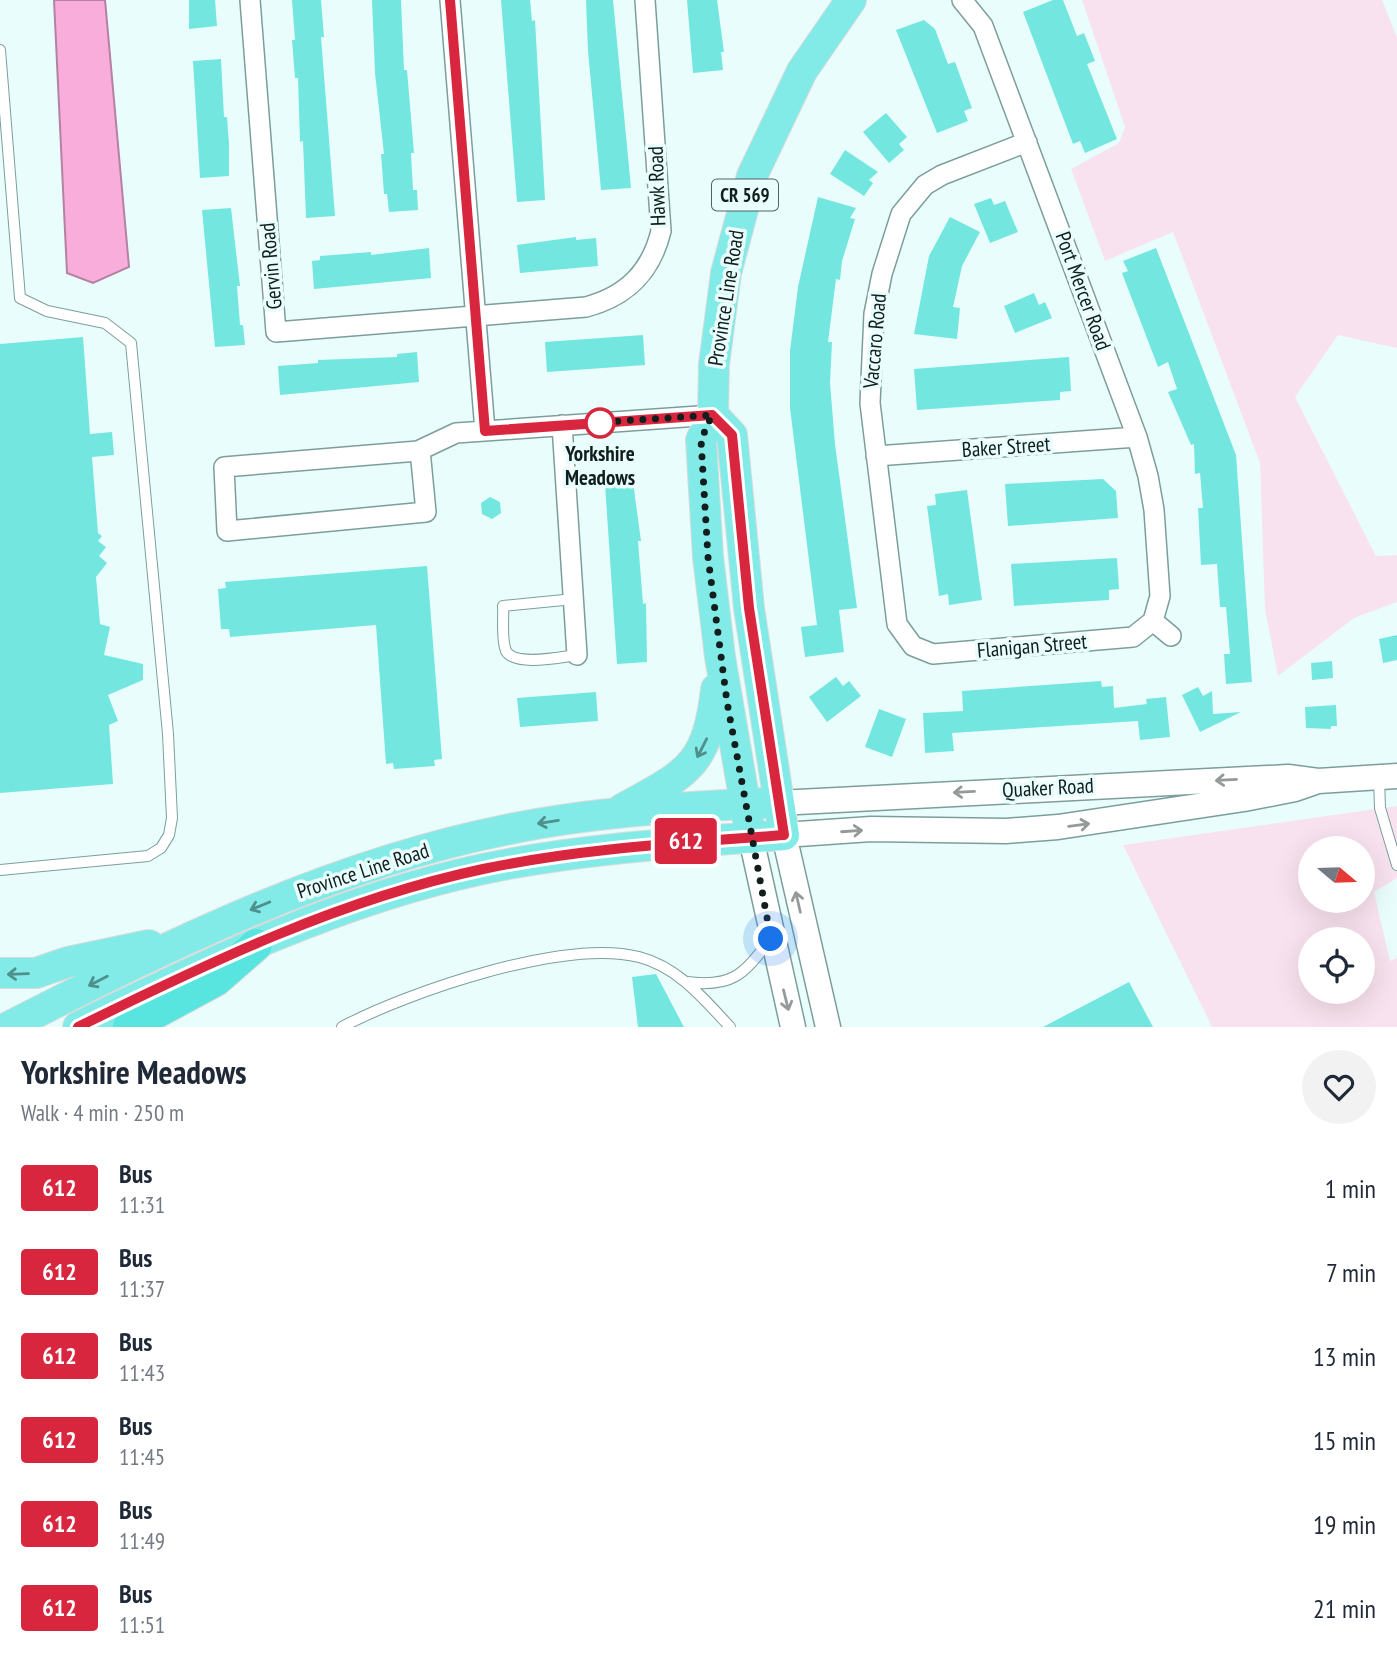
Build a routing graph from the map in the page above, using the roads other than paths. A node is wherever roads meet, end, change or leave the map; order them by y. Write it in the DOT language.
graph roads {
  1 [pos="250,0"];
  2 [pos="450,0"];
  3 [pos="645,0"];
  4 [pos="851,0"];
  5 [pos="962,0"];
  6 [pos="0,50"];
  7 [pos="1027,142"];
  8 [pos="476,316"];
  9 [pos="712,415"];
  10 [pos="562,425"];
  11 [pos="485,431"];
  12 [pos="1137,438"];
  13 [pos="420,450"];
  14 [pos="876,456"];
  15 [pos="574,599"];
  16 [pos="896,618"];
  17 [pos="1153,621"];
  18 [pos="1171,636"];
  19 [pos="577,655"];
  20 [pos="720,657"];
  21 [pos="1388,777"];
  22 [pos="1318,781"];
  23 [pos="778,803"];
  24 [pos="745,804"];
  25 [pos="616,813"];
  26 [pos="784,835"];
  27 [pos="751,838"];
  28 [pos="1397,865"];
  29 [pos="0,870"];
  30 [pos="180,939"];
  31 [pos="771,939"];
  32 [pos="256,945"];
  33 [pos="0,973"];
  34 [pos="687,982"];
  35 [pos="8,1027"];
  36 [pos="78,1027"];
  37 [pos="129,1027"];
  38 [pos="342,1027"];
  39 [pos="730,1027"];
  40 [pos="793,1027"];
  41 [pos="828,1027"];
  1 -- 8 [label="street, Gervin Road"];
  2 -- 8 [label="street"];
  3 -- 8 [label="street, Hawk Road"];
  4 -- 9 [label="main road, Province Line Road / CR 569"];
  5 -- 7 [label="street, Port Mercer Road"];
  6 -- 29 [label="lane"];
  7 -- 12 [label="street, Port Mercer Road"];
  7 -- 14 [label="street, Vaccaro Road"];
  8 -- 11 [label="street"];
  9 -- 10 [label="street"];
  9 -- 20 [label="main road, Province Line Road / CR 569"];
  9 -- 23 [label="main road"];
  10 -- 11 [label="street"];
  10 -- 15 [label="street"];
  11 -- 13 [label="street"];
  12 -- 14 [label="street, Baker Street"];
  12 -- 17 [label="street, Port Mercer Road"];
  13 -- 13 [label="street"];
  14 -- 16 [label="street, Vaccaro Road"];
  15 -- 19 [label="street"];
  15 -- 19 [label="lane"];
  16 -- 17 [label="street, Flanigan Street"];
  17 -- 18 [label="street"];
  20 -- 24 [label="main road, Province Line Road / CR 569"];
  20 -- 25 [label="main road, one-way"];
  21 -- 22 [label="street, Quaker Road"];
  21 -- 28 [label="lane"];
  22 -- 23 [label="street, Quaker Road, one-way"];
  26 -- 22 [label="street, Quaker Road, one-way"];
  23 -- 24 [label="main road"];
  23 -- 26 [label="main road"];
  24 -- 25 [label="main road, Province Line Road"];
  24 -- 27 [label="main road, Province Line Road / CR 569"];
  25 -- 30 [label="main road, Province Line Road, one-way"];
  26 -- 27 [label="main road"];
  41 -- 26 [label="street, one-way"];
  27 -- 31 [label="street"];
  27 -- 32 [label="main road, Province Line Road"];
  30 -- 33 [label="main road, one-way"];
  30 -- 35 [label="main road, Province Line Road, one-way"];
  31 -- 34 [label="lane"];
  31 -- 40 [label="street, one-way"];
  32 -- 36 [label="main road, Province Line Road"];
  32 -- 37 [label="highway"];
  34 -- 38 [label="lane"];
  34 -- 39 [label="lane"];
}
